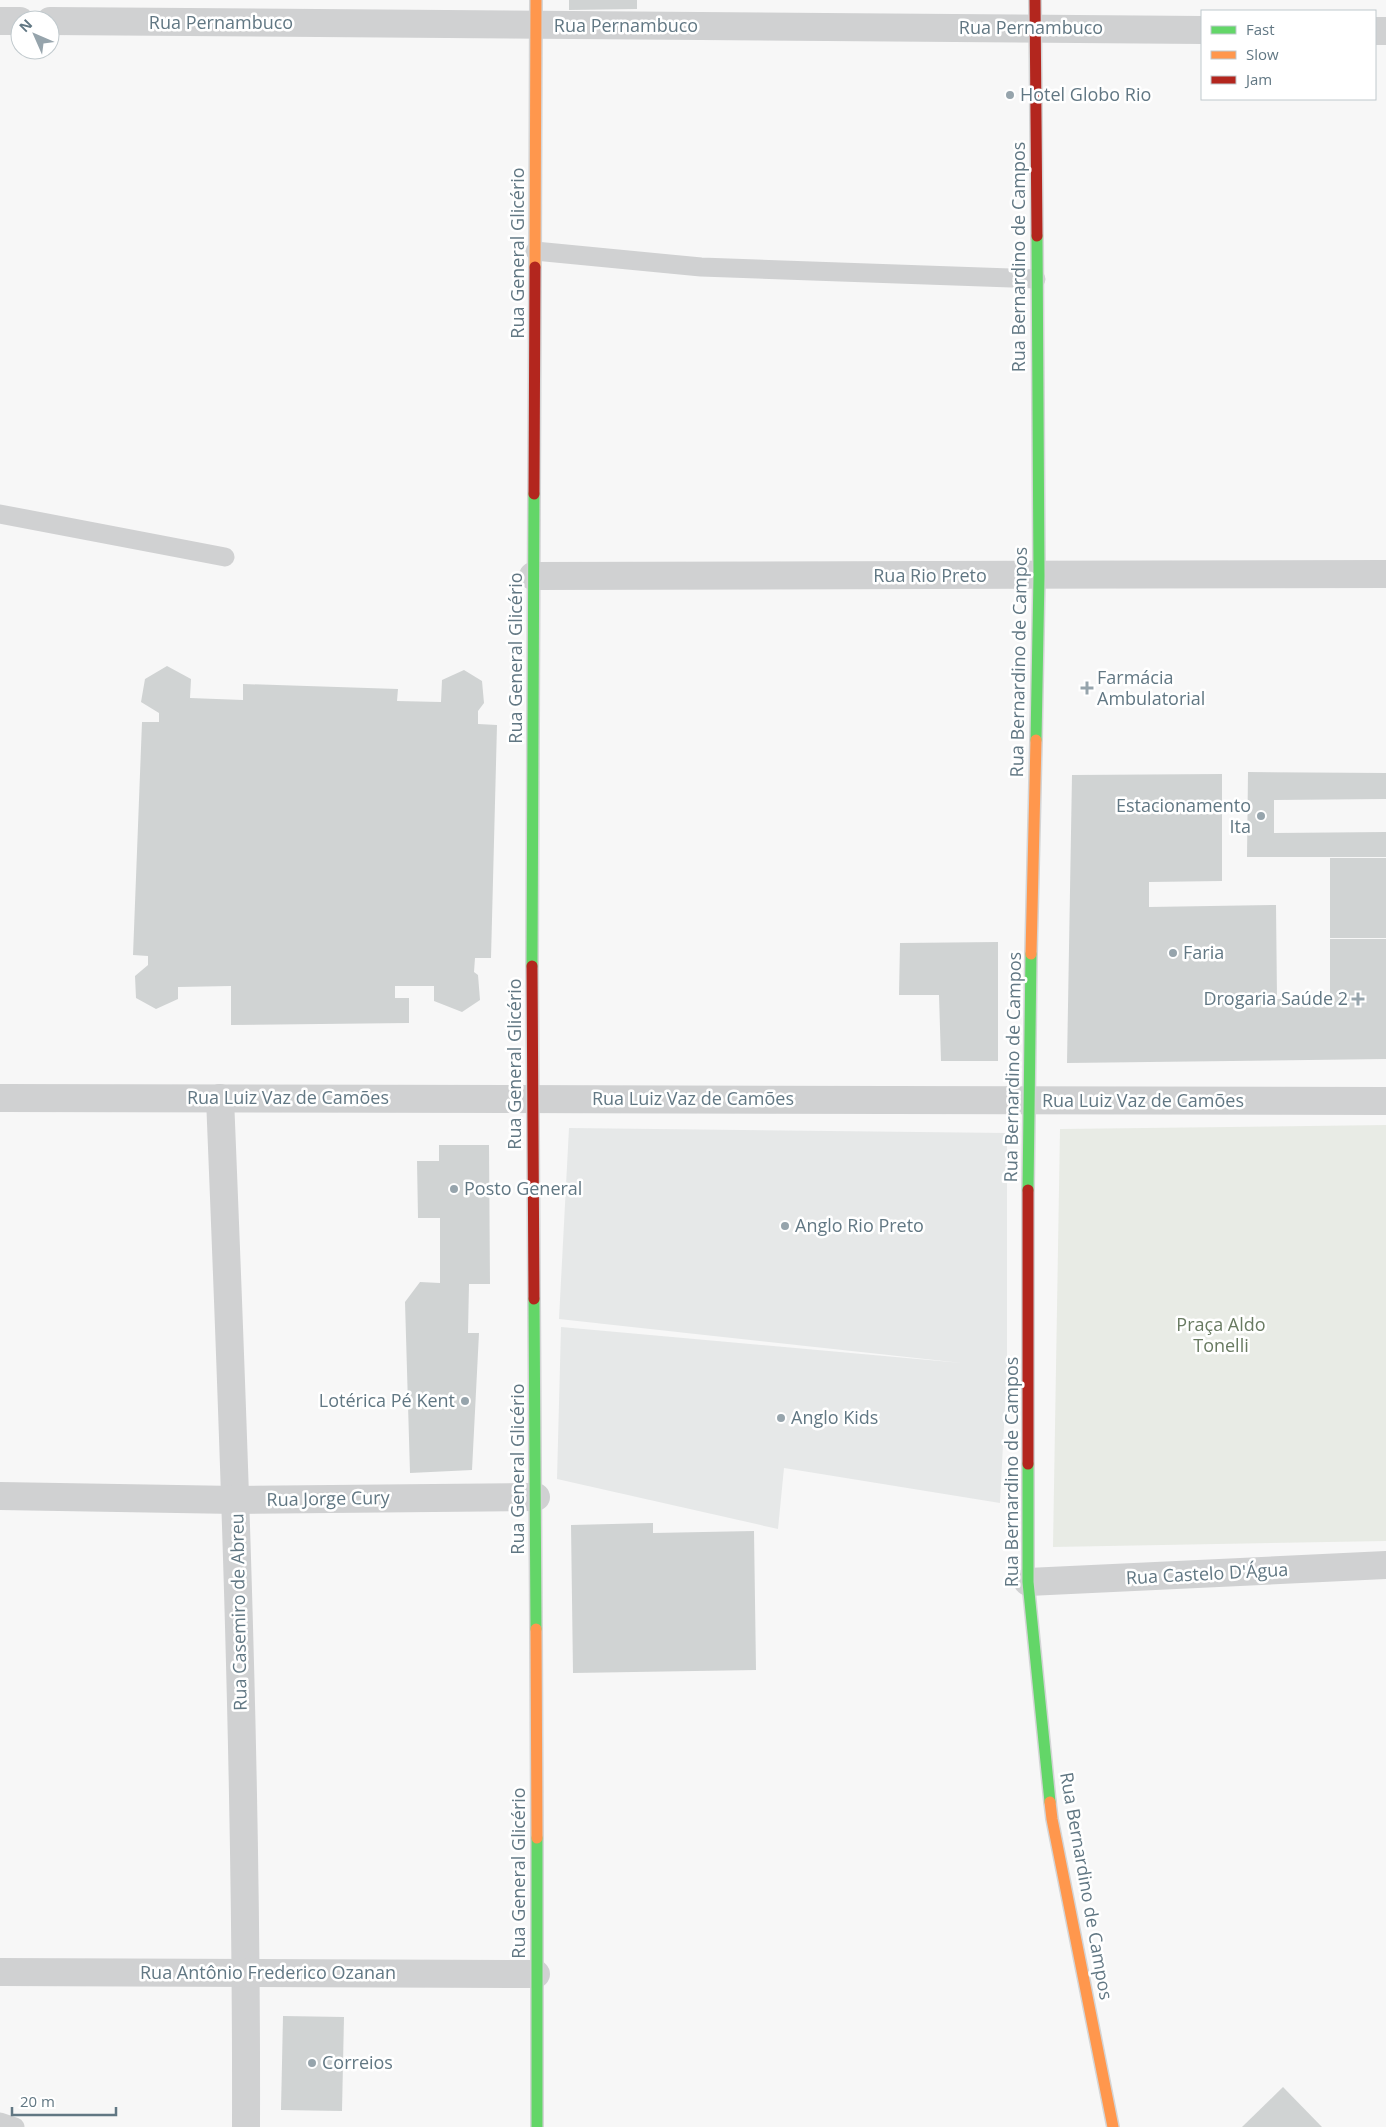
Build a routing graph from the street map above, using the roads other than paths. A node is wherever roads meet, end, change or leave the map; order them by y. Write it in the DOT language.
graph roads {
  1 [pos="1036,0"];
  2 [pos="536,12"];
  3 [pos="60,22"];
  4 [pos="1036,28"];
  5 [pos="1201,30"];
  6 [pos="535,251"];
  7 [pos="1036,279"];
  8 [pos="0,514"];
  9 [pos="225,557"];
  10 [pos="1386,574"];
  11 [pos="533,576"];
  12 [pos="1038,576"];
  13 [pos="0,1098"];
  14 [pos="220,1098"];
  15 [pos="532,1099"];
  16 [pos="1028,1100"];
  17 [pos="1386,1101"];
  18 [pos="0,1496"];
  19 [pos="536,1497"];
  20 [pos="236,1500"];
  21 [pos="1386,1565"];
  22 [pos="1028,1582"];
  23 [pos="0,1972"];
  24 [pos="247,1973"];
  25 [pos="536,1974"];
  26 [pos="0,2122"];
  27 [pos="15,2127"];
  28 [pos="246,2127"];
  29 [pos="537,2127"];
  30 [pos="1113,2127"];
  1 -- 4 [label="street, Rua Bernardino de Campos"];
  2 -- 3 [label="street, Rua Pernambuco"];
  2 -- 4 [label="street, Rua Pernambuco"];
  2 -- 6 [label="street, Rua General Glicério"];
  4 -- 5 [label="street, Rua Pernambuco"];
  4 -- 7 [label="street, Rua Bernardino de Campos"];
  6 -- 7 [label="lane"];
  6 -- 11 [label="street, Rua General Glicério"];
  7 -- 12 [label="street, Rua Bernardino de Campos"];
  8 -- 9 [label="lane"];
  10 -- 12 [label="street, Rua Rio Preto"];
  11 -- 12 [label="street, Rua Rio Preto"];
  11 -- 15 [label="street, Rua General Glicério"];
  12 -- 16 [label="street, Rua Bernardino de Campos"];
  13 -- 14 [label="street, Rua Luiz Vaz de Camões"];
  14 -- 15 [label="street, Rua Luiz Vaz de Camões"];
  14 -- 20 [label="street, Rua Casemiro de Abreu"];
  15 -- 16 [label="street, Rua Luiz Vaz de Camões"];
  15 -- 19 [label="street, Rua General Glicério"];
  16 -- 17 [label="street, Rua Luiz Vaz de Camões"];
  16 -- 22 [label="street, Rua Bernardino de Campos"];
  18 -- 20 [label="street, Rua Jorge Cury"];
  19 -- 20 [label="street, Rua Jorge Cury"];
  19 -- 25 [label="street, Rua General Glicério"];
  20 -- 24 [label="street, Rua Casemiro de Abreu"];
  21 -- 22 [label="street, Rua Castelo D'Água"];
  22 -- 30 [label="street, Rua Bernardino de Campos"];
  23 -- 24 [label="street, Rua Antônio Frederico Ozanan"];
  24 -- 25 [label="street, Rua Antônio Frederico Ozanan"];
  24 -- 28 [label="street, Rua Casemiro de Abreu"];
  25 -- 29 [label="street, Rua General Glicério"];
  26 -- 27 [label="lane"];
}
